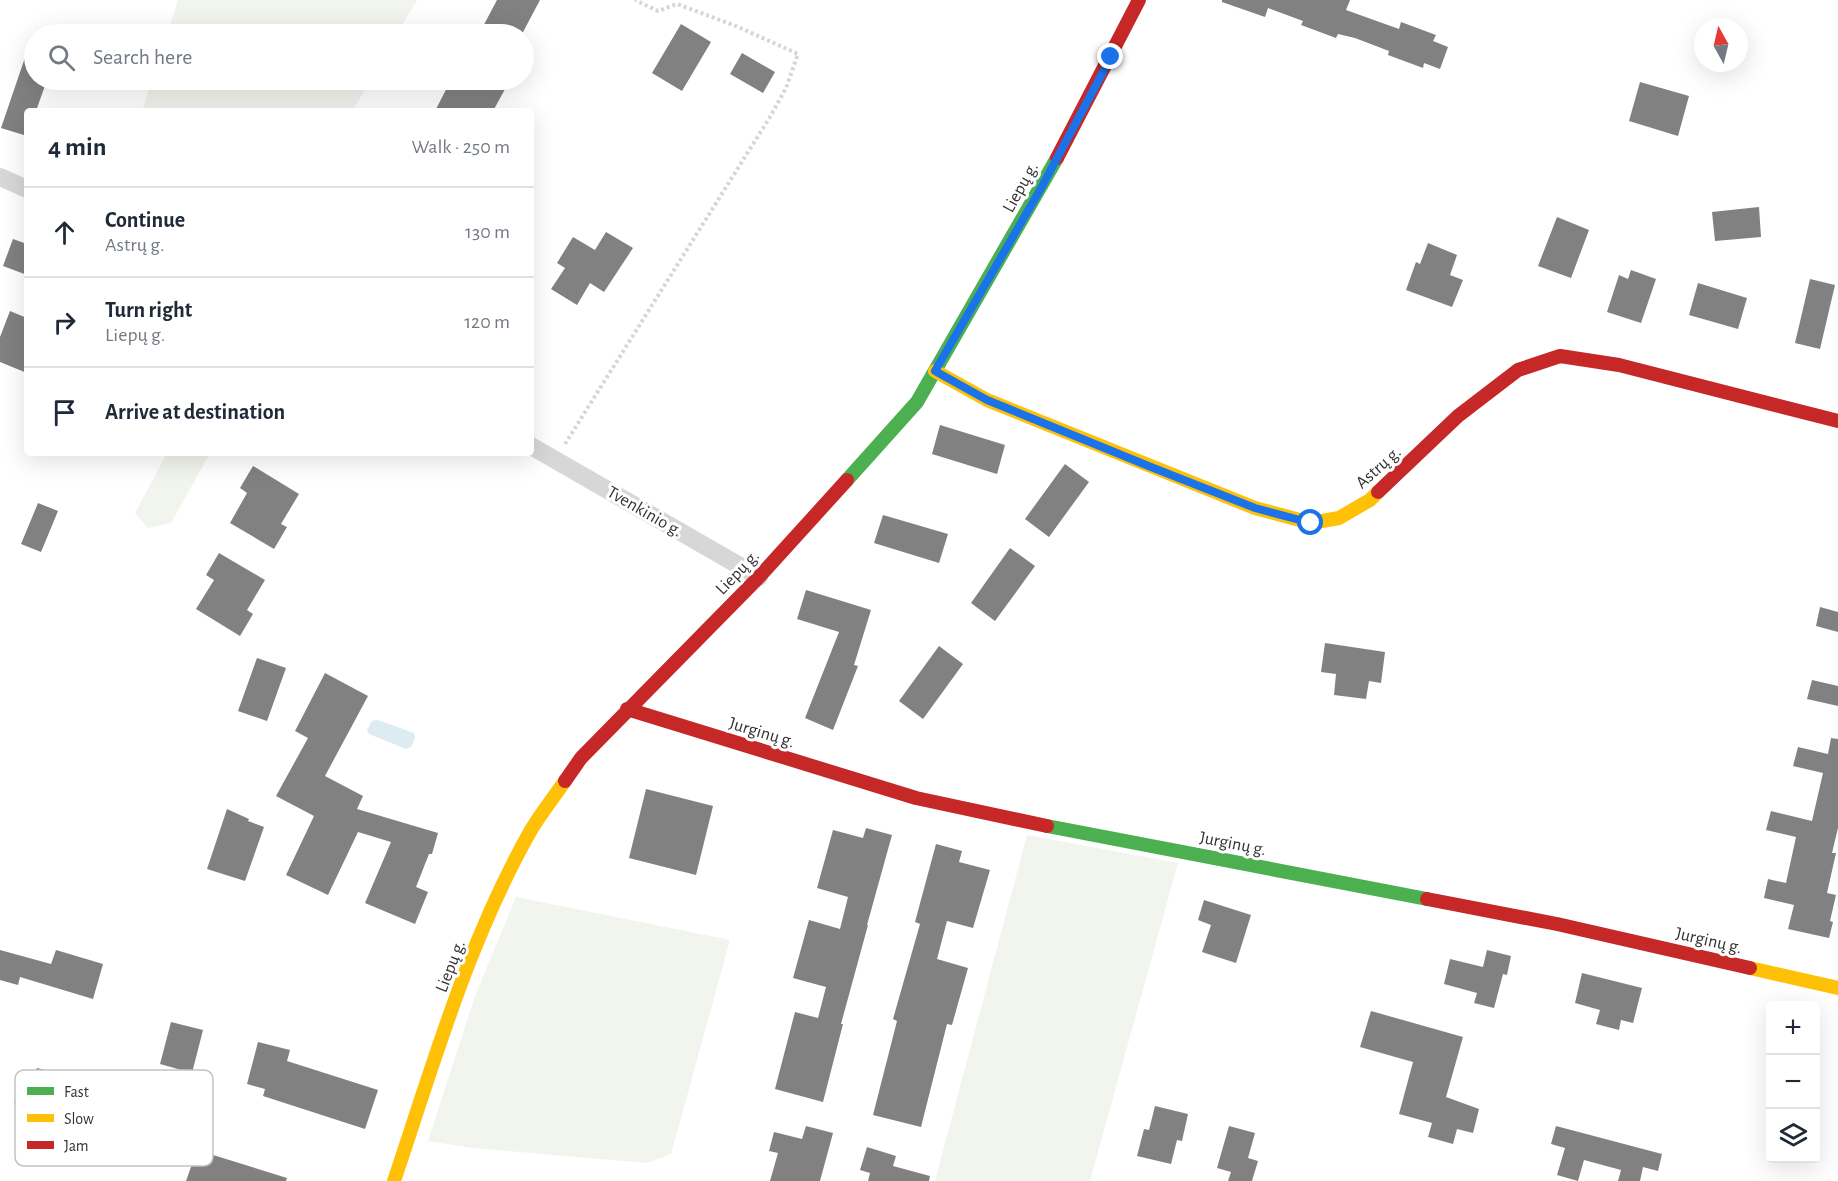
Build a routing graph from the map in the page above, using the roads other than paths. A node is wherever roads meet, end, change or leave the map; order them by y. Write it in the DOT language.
graph roads {
  1 [pos="1139,0"];
  2 [pos="0,177"];
  3 [pos="24,188"];
  4 [pos="935,371"];
  5 [pos="1838,422"];
  6 [pos="534,448"];
  7 [pos="759,577"];
  8 [pos="627,709"];
  9 [pos="1838,988"];
  10 [pos="394,1181"];
  1 -- 4 [label="street, Liepų g."];
  2 -- 3 [label="street"];
  4 -- 5 [label="street, Astrų g."];
  4 -- 7 [label="street, Liepų g."];
  6 -- 7 [label="street, Tvenkinio g."];
  7 -- 8 [label="street, Liepų g."];
  8 -- 9 [label="street, Jurginų g."];
  8 -- 10 [label="street, Liepų g."];
}
